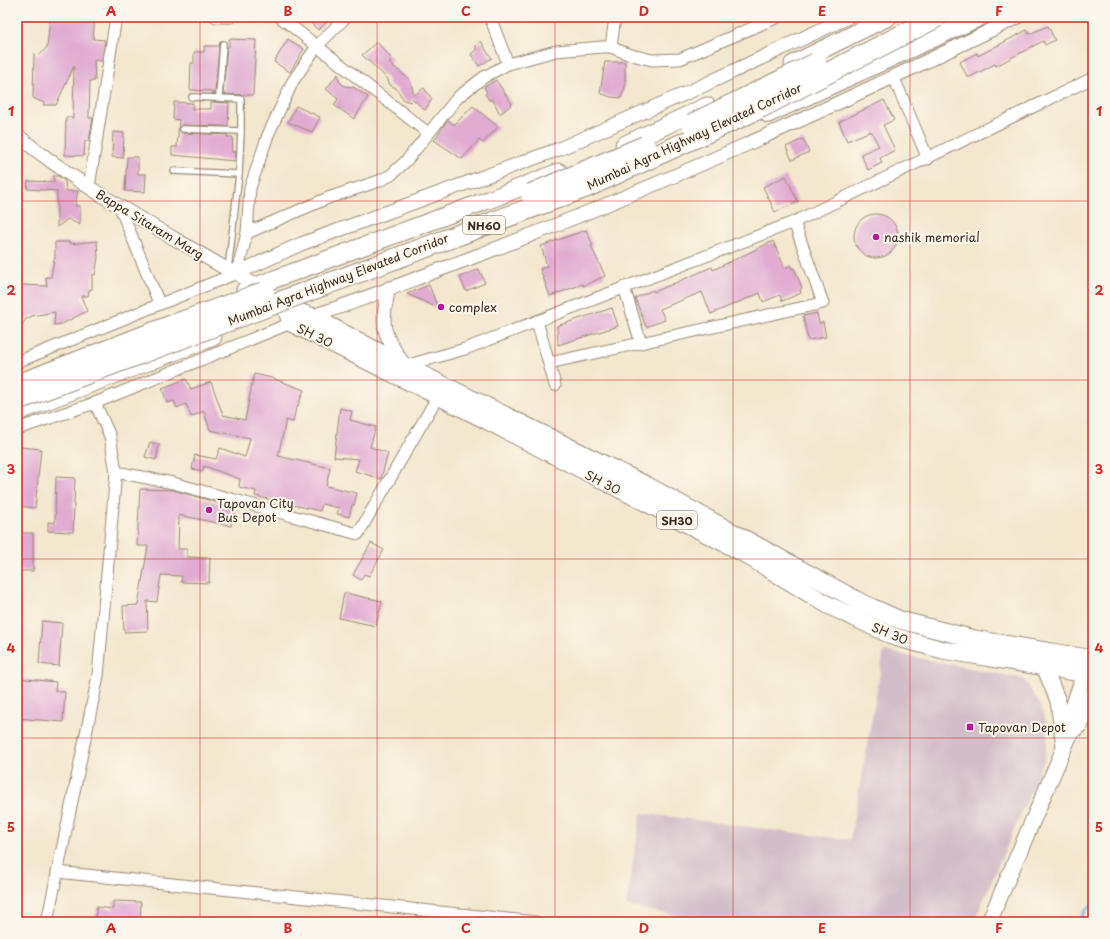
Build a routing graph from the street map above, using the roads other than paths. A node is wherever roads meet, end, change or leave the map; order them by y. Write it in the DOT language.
graph roads {
  1 [pos="116,17"];
  2 [pos="216,17"];
  3 [pos="231,17"];
  4 [pos="280,17"];
  5 [pos="346,17"];
  6 [pos="490,17"];
  7 [pos="615,17"];
  8 [pos="778,17"];
  9 [pos="848,17"];
  10 [pos="888,17"];
  11 [pos="908,17"];
  12 [pos="937,17"];
  13 [pos="980,17"];
  14 [pos="1018,17"];
  15 [pos="223,44"];
  16 [pos="317,46"];
  17 [pos="611,47"];
  18 [pos="508,64"];
  19 [pos="894,78"];
  20 [pos="1093,78"];
  21 [pos="192,97"];
  22 [pos="219,97"];
  23 [pos="183,129"];
  24 [pos="242,131"];
  25 [pos="428,132"];
  26 [pos="17,135"];
  27 [pos="928,159"];
  28 [pos="174,171"];
  29 [pos="239,174"];
  30 [pos="89,187"];
  31 [pos="119,205"];
  32 [pos="794,222"];
  33 [pos="247,233"];
  34 [pos="232,271"];
  35 [pos="255,286"];
  36 [pos="389,288"];
  37 [pos="624,288"];
  38 [pos="159,304"];
  39 [pos="289,316"];
  40 [pos="311,316"];
  41 [pos="537,321"];
  42 [pos="641,342"];
  43 [pos="17,362"];
  44 [pos="549,363"];
  45 [pos="405,373"];
  46 [pos="17,375"];
  47 [pos="17,385"];
  48 [pos="555,385"];
  49 [pos="438,396"];
  50 [pos="17,400"];
  51 [pos="95,403"];
  52 [pos="17,412"];
  53 [pos="17,429"];
  54 [pos="116,472"];
  55 [pos="892,617"];
  56 [pos="885,632"];
  57 [pos="1093,658"];
  58 [pos="1044,667"];
  59 [pos="1090,671"];
  60 [pos="1093,694"];
  61 [pos="1093,720"];
  62 [pos="1071,732"];
  63 [pos="1064,747"];
  64 [pos="57,872"];
  65 [pos="46,922"];
  66 [pos="536,922"];
  67 [pos="989,922"];
  1 -- 30 [label="street"];
  2 -- 3 [label="street"];
  4 -- 16 [label="street"];
  5 -- 16 [label="street"];
  6 -- 18 [label="street"];
  7 -- 17 [label="street"];
  8 -- 17 [label="street"];
  9 -- 34 [label="street"];
  10 -- 35 [label="main road"];
  11 -- 47 [label="highway, Mumbai Agra Highway Elevated Corridor / NH60, bridge"];
  12 -- 50 [label="highway, Mumbai Agra Highway Elevated Corridor / NH60, bridge"];
  13 -- 39 [label="main road"];
  14 -- 19 [label="street"];
  15 -- 22 [label="lane"];
  16 -- 25 [label="street"];
  16 -- 33 [label="street"];
  17 -- 18 [label="street"];
  18 -- 25 [label="street"];
  19 -- 27 [label="street"];
  19 -- 36 [label="street"];
  20 -- 27 [label="street"];
  21 -- 22 [label="lane"];
  22 -- 24 [label="lane"];
  23 -- 24 [label="lane"];
  24 -- 29 [label="lane"];
  25 -- 33 [label="street"];
  26 -- 30 [label="street, Bappa Sitaram Marg"];
  27 -- 32 [label="street"];
  28 -- 29 [label="lane"];
  29 -- 34 [label="lane"];
  30 -- 31 [label="street, Bappa Sitaram Marg"];
  31 -- 34 [label="street, Bappa Sitaram Marg"];
  31 -- 38 [label="street"];
  32 -- 37 [label="street"];
  32 -- 42 [label="street"];
  33 -- 34 [label="street"];
  34 -- 35 [label="street, Bappa Sitaram Marg"];
  34 -- 38 [label="street"];
  35 -- 39 [label="street, Bappa Sitaram Marg"];
  35 -- 46 [label="main road"];
  36 -- 40 [label="street"];
  36 -- 45 [label="street"];
  37 -- 41 [label="street"];
  37 -- 42 [label="street"];
  38 -- 43 [label="street"];
  39 -- 40 [label="main road, SH 30 / SH30"];
  39 -- 45 [label="main road, SH 30 / SH30"];
  39 -- 51 [label="street"];
  39 -- 52 [label="main road"];
  40 -- 45 [label="main road, SH 30 / SH30"];
  41 -- 44 [label="street"];
  41 -- 45 [label="street"];
  42 -- 44 [label="street"];
  44 -- 48 [label="street"];
  45 -- 49 [label="main road, SH 30 / SH30"];
  45 -- 55 [label="main road, SH 30 / SH30"];
  49 -- 54 [label="street"];
  49 -- 56 [label="main road, SH 30 / SH30"];
  51 -- 53 [label="street"];
  51 -- 54 [label="street"];
  54 -- 64 [label="street"];
  55 -- 56 [label="main road"];
  55 -- 57 [label="main road, SH 30 / SH30"];
  56 -- 58 [label="main road, SH 30 / SH30"];
  58 -- 59 [label="main road, SH 30 / SH30"];
  58 -- 63 [label="main road"];
  59 -- 62 [label="main road"];
  60 -- 62 [label="main road"];
  61 -- 63 [label="main road"];
  62 -- 63 [label="main road"];
  63 -- 67 [label="main road"];
  64 -- 65 [label="street"];
  64 -- 66 [label="street"];
}
